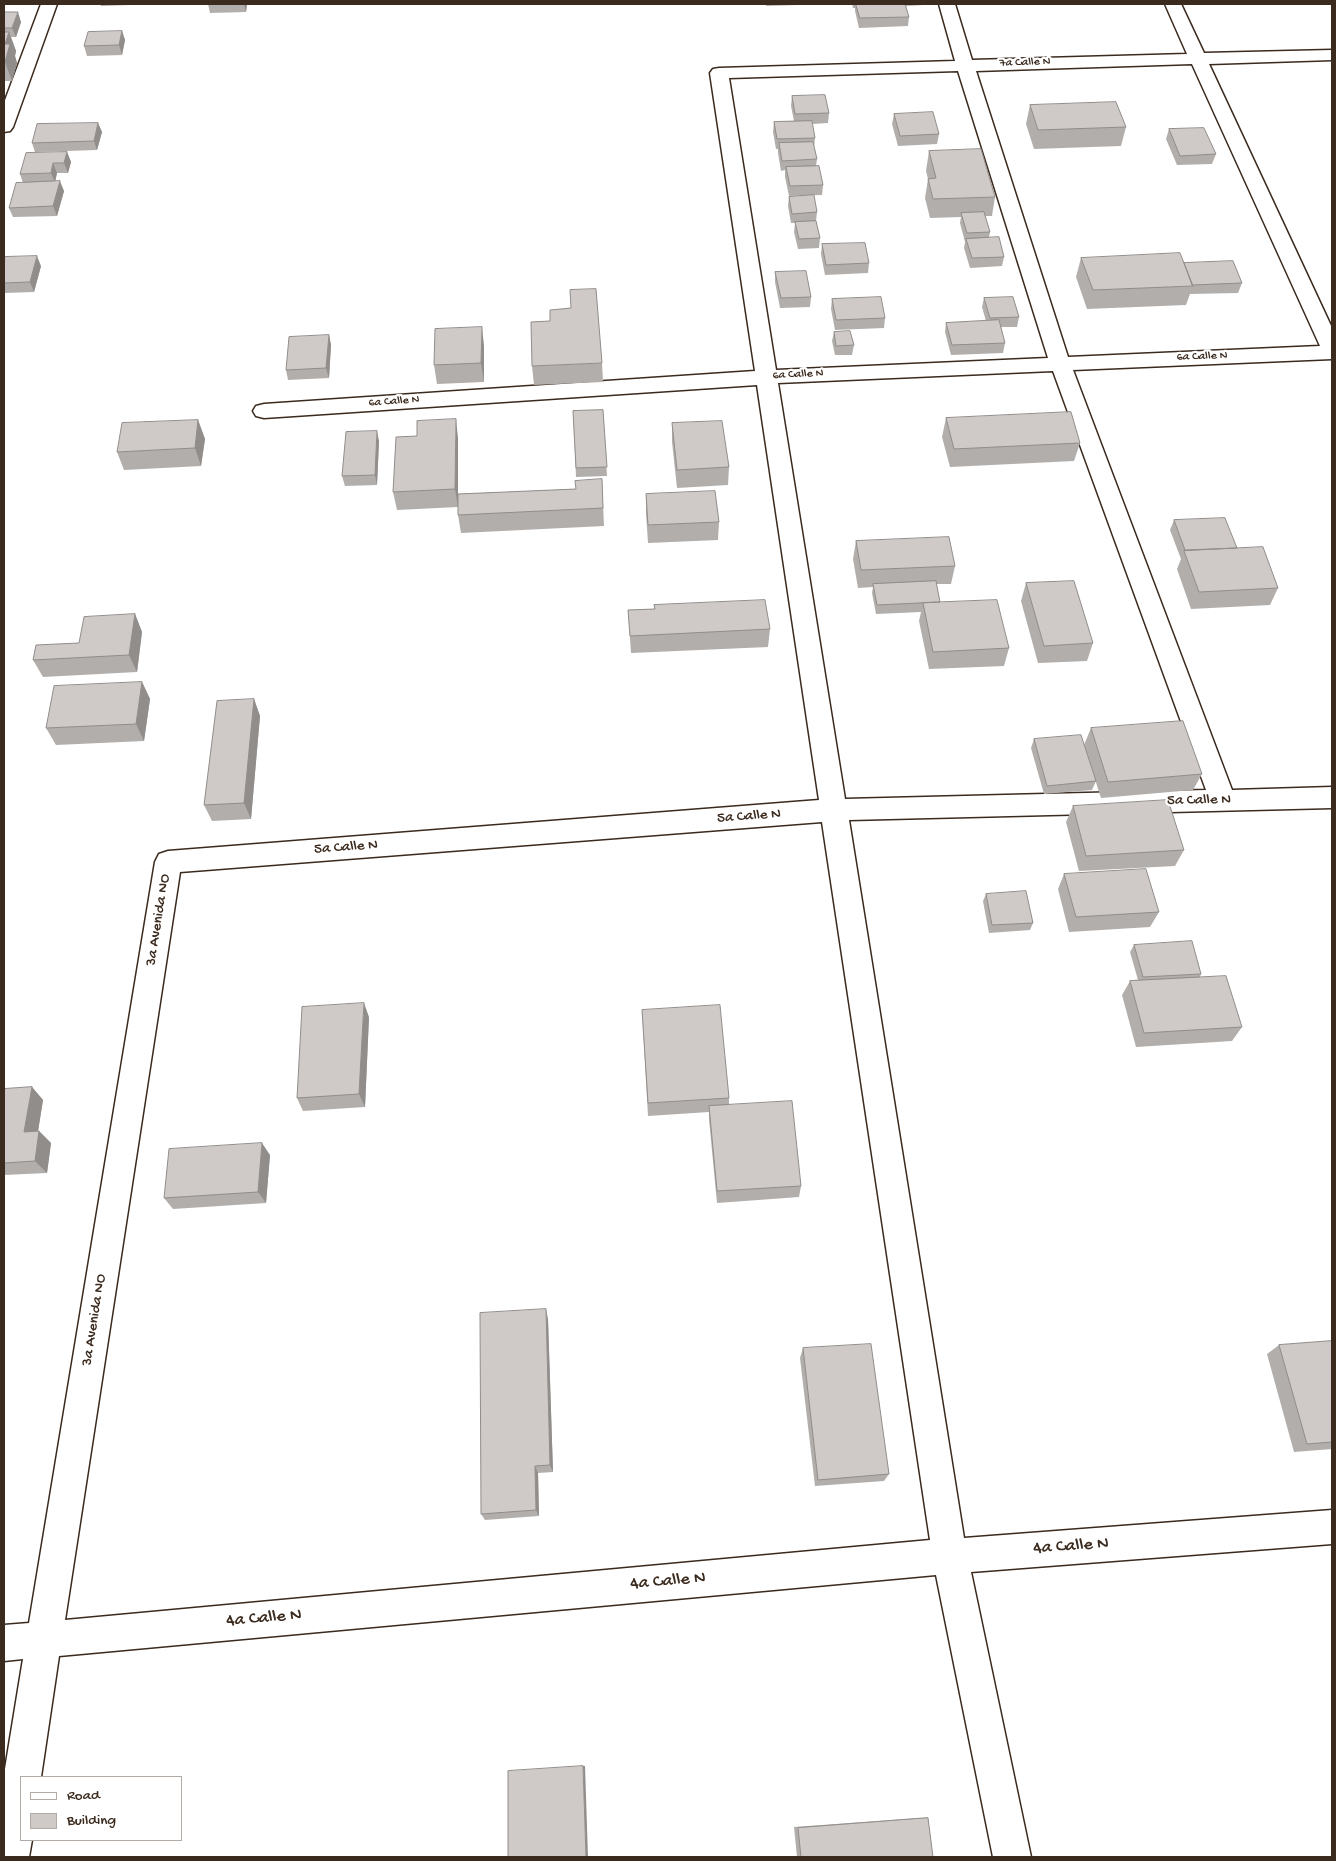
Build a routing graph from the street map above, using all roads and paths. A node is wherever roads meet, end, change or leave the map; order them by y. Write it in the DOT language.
graph roads {
  1 [pos="49,4"];
  2 [pos="946,4"];
  3 [pos="1173,4"];
  4 [pos="1332,55"];
  5 [pos="1197,58"];
  6 [pos="964,65"];
  7 [pos="4,127"];
  8 [pos="1332,351"];
  9 [pos="1060,363"];
  10 [pos="766,377"];
  11 [pos="264,411"];
  12 [pos="1332,798"];
  13 [pos="1223,801"];
  14 [pos="834,810"];
  15 [pos="168,862"];
  16 [pos="1332,1528"];
  17 [pos="950,1556"];
  18 [pos="44,1640"];
  19 [pos="4,1643"];
  20 [pos="22,1776"];
  21 [pos="20,1791"];
  22 [pos="10,1857"];
  23 [pos="1012,1857"];
  1 -- 7 [label="street"];
  2 -- 6 [label="street"];
  3 -- 5 [label="street"];
  4 -- 5 [label="street, 7a Calle N"];
  5 -- 6 [label="street, 7a Calle N"];
  5 -- 8 [label="street"];
  6 -- 9 [label="street"];
  6 -- 10 [label="street, 7a Calle N"];
  8 -- 9 [label="street, 6a Calle N"];
  9 -- 10 [label="street, 6a Calle N"];
  9 -- 13 [label="street"];
  10 -- 11 [label="street, 6a Calle N"];
  10 -- 14 [label="street"];
  12 -- 13 [label="street, 5a Calle N"];
  13 -- 14 [label="street, 5a Calle N"];
  14 -- 15 [label="street, 5a Calle N"];
  14 -- 17 [label="street"];
  15 -- 18 [label="street, 3a Avenida NO"];
  16 -- 17 [label="street, 4a Calle N"];
  17 -- 18 [label="street, 4a Calle N"];
  17 -- 23 [label="street"];
  18 -- 19 [label="street, 4a Calle N"];
  18 -- 20 [label="street, 3a Avenida NO"];
  21 -- 22 [label="street"];
}
